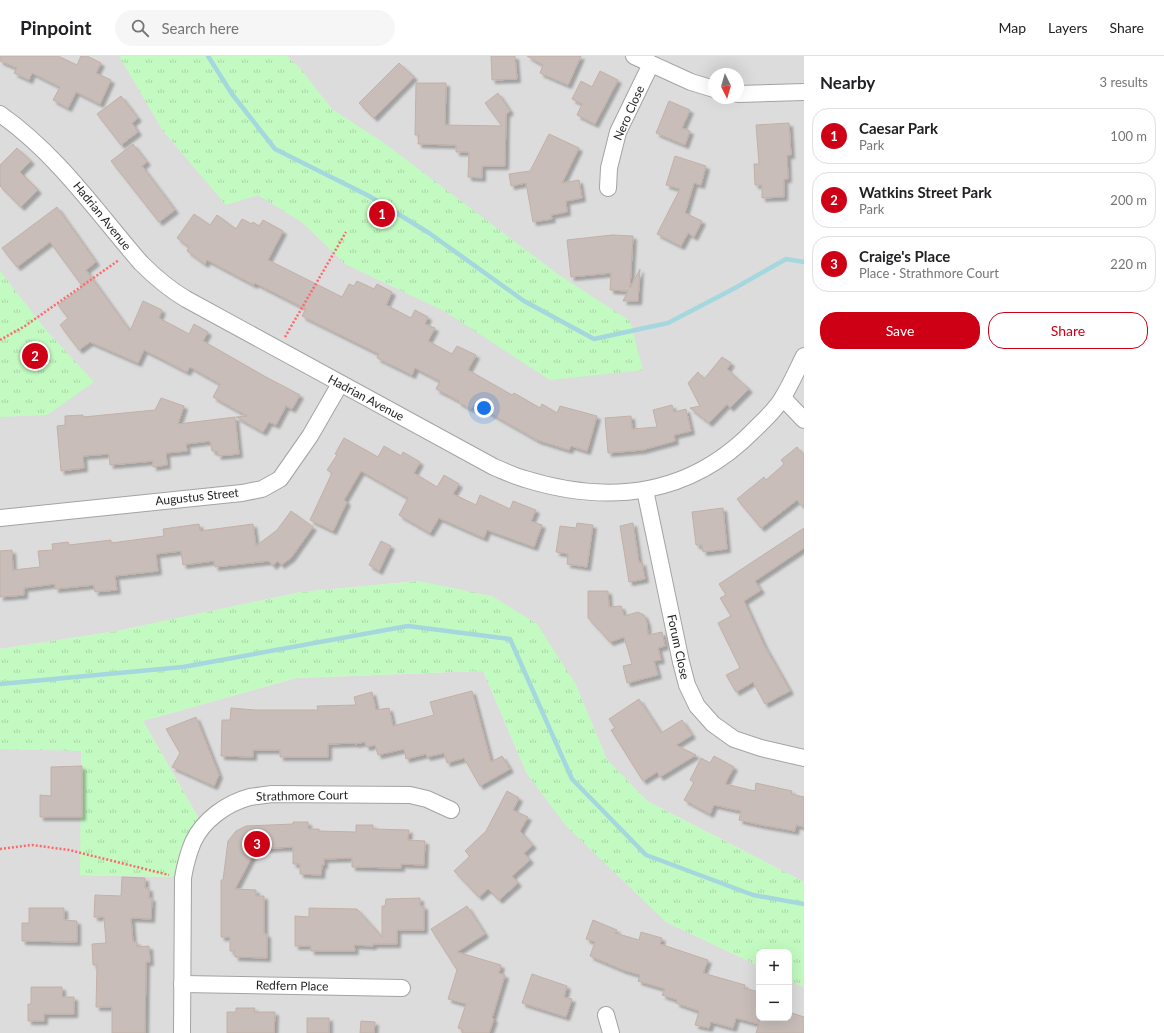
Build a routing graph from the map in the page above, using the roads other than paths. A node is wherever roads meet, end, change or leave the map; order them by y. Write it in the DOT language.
graph roads {
  1 [pos="634,56"];
  2 [pos="652,64"];
  3 [pos="708,88"];
  4 [pos="804,92"];
  5 [pos="744,94"];
  6 [pos="0,114"];
  7 [pos="608,188"];
  8 [pos="804,356"];
  9 [pos="340,384"];
  10 [pos="783,398"];
  11 [pos="804,420"];
  12 [pos="645,490"];
  13 [pos="0,518"];
  14 [pos="804,758"];
  15 [pos="451,810"];
  16 [pos="182,984"];
  17 [pos="402,988"];
  18 [pos="606,1015"];
  19 [pos="182,1033"];
  20 [pos="611,1033"];
  1 -- 2 [label="street"];
  2 -- 3 [label="street"];
  2 -- 7 [label="street, Nero Close"];
  4 -- 5 [label="street"];
  6 -- 9 [label="street, Hadrian Avenue"];
  8 -- 10 [label="street, Hadrian Avenue"];
  9 -- 12 [label="street, Hadrian Avenue"];
  9 -- 13 [label="street, Augustus Street"];
  10 -- 11 [label="street"];
  10 -- 12 [label="street, Hadrian Avenue"];
  12 -- 14 [label="street, Forum Close"];
  15 -- 16 [label="street, Strathmore Court"];
  16 -- 17 [label="street, Redfern Place"];
  16 -- 19 [label="street, Strathmore Court"];
  18 -- 20 [label="street"];
}
